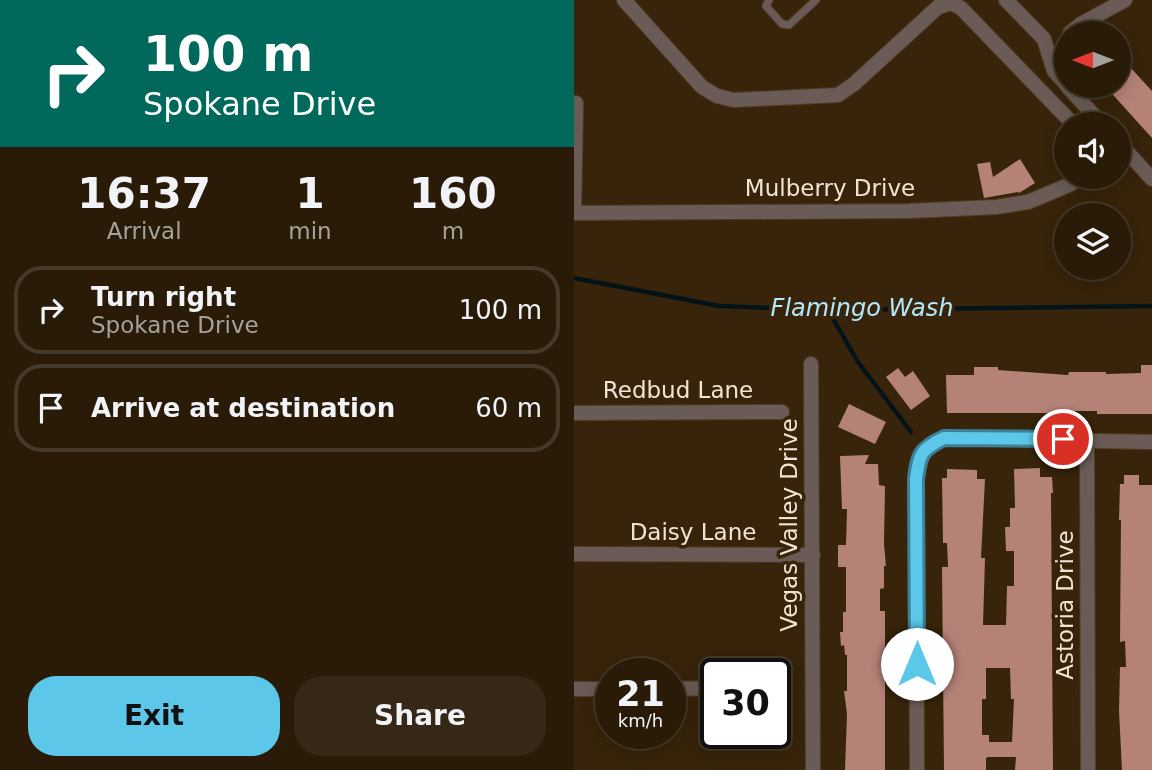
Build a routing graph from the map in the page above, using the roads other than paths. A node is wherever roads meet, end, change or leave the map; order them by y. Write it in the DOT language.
graph roads {
  1 [pos="624,0"];
  2 [pos="769,0"];
  3 [pos="816,0"];
  4 [pos="1006,0"];
  5 [pos="1125,0"];
  6 [pos="1086,21"];
  7 [pos="1054,47"];
  8 [pos="1048,52"];
  9 [pos="1054,71"];
  10 [pos="1078,98"];
  11 [pos="576,103"];
  12 [pos="1061,112"];
  13 [pos="1091,112"];
  14 [pos="1131,156"];
  15 [pos="1152,179"];
  16 [pos="1059,189"];
  17 [pos="574,212"];
  18 [pos="811,364"];
  19 [pos="782,412"];
  20 [pos="574,413"];
  21 [pos="1087,439"];
  22 [pos="1152,442"];
  23 [pos="574,554"];
  24 [pos="813,555"];
  25 [pos="574,689"];
  26 [pos="595,689"];
  27 [pos="813,770"];
  28 [pos="917,770"];
  29 [pos="1088,770"];
  1 -- 12 [label="street"];
  2 -- 3 [label="lane"];
  4 -- 8 [label="street"];
  5 -- 6 [label="street"];
  7 -- 8 [label="street"];
  8 -- 9 [label="street"];
  10 -- 13 [label="street"];
  11 -- 17 [label="street"];
  14 -- 15 [label="street"];
  16 -- 17 [label="street, Mulberry Drive"];
  18 -- 24 [label="street, Vegas Valley Drive"];
  19 -- 20 [label="street, Redbud Lane"];
  21 -- 22 [label="street"];
  21 -- 28 [label="street"];
  21 -- 29 [label="street, Astoria Drive"];
  23 -- 24 [label="street, Daisy Lane"];
  24 -- 27 [label="street, Vegas Valley Drive"];
  25 -- 26 [label="street"];
}
